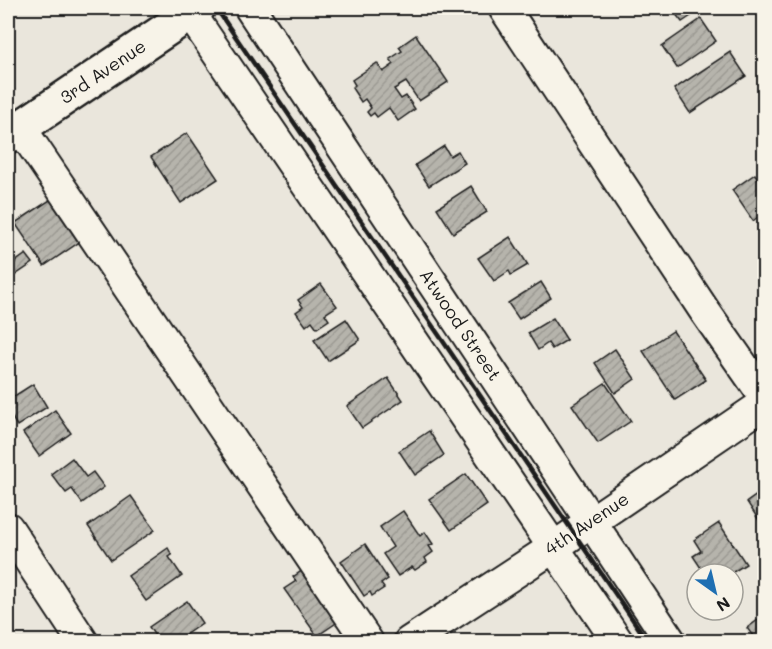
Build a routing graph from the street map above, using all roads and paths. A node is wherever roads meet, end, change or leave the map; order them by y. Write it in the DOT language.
graph roads {
  1 [pos="250,8"];
  2 [pos="504,8"];
  3 [pos="194,10"];
  4 [pos="14,132"];
  5 [pos="765,396"];
  6 [pos="765,404"];
  7 [pos="590,521"];
  8 [pos="8,528"];
  9 [pos="554,547"];
  10 [pos="83,642"];
  11 [pos="368,642"];
  12 [pos="409,642"];
  13 [pos="618,642"];
  14 [pos="671,642"];
  1 -- 7 [label="street, Atwood Street"];
  2 -- 5 [label="street"];
  3 -- 4 [label="main road, 3rd Avenue"];
  3 -- 9 [label="street"];
  4 -- 11 [label="street"];
  6 -- 7 [label="street, 4th Avenue"];
  7 -- 9 [label="street, 4th Avenue"];
  7 -- 14 [label="street, Atwood Street"];
  8 -- 10 [label="street"];
  9 -- 12 [label="street, 4th Avenue"];
  9 -- 13 [label="street"];
}
